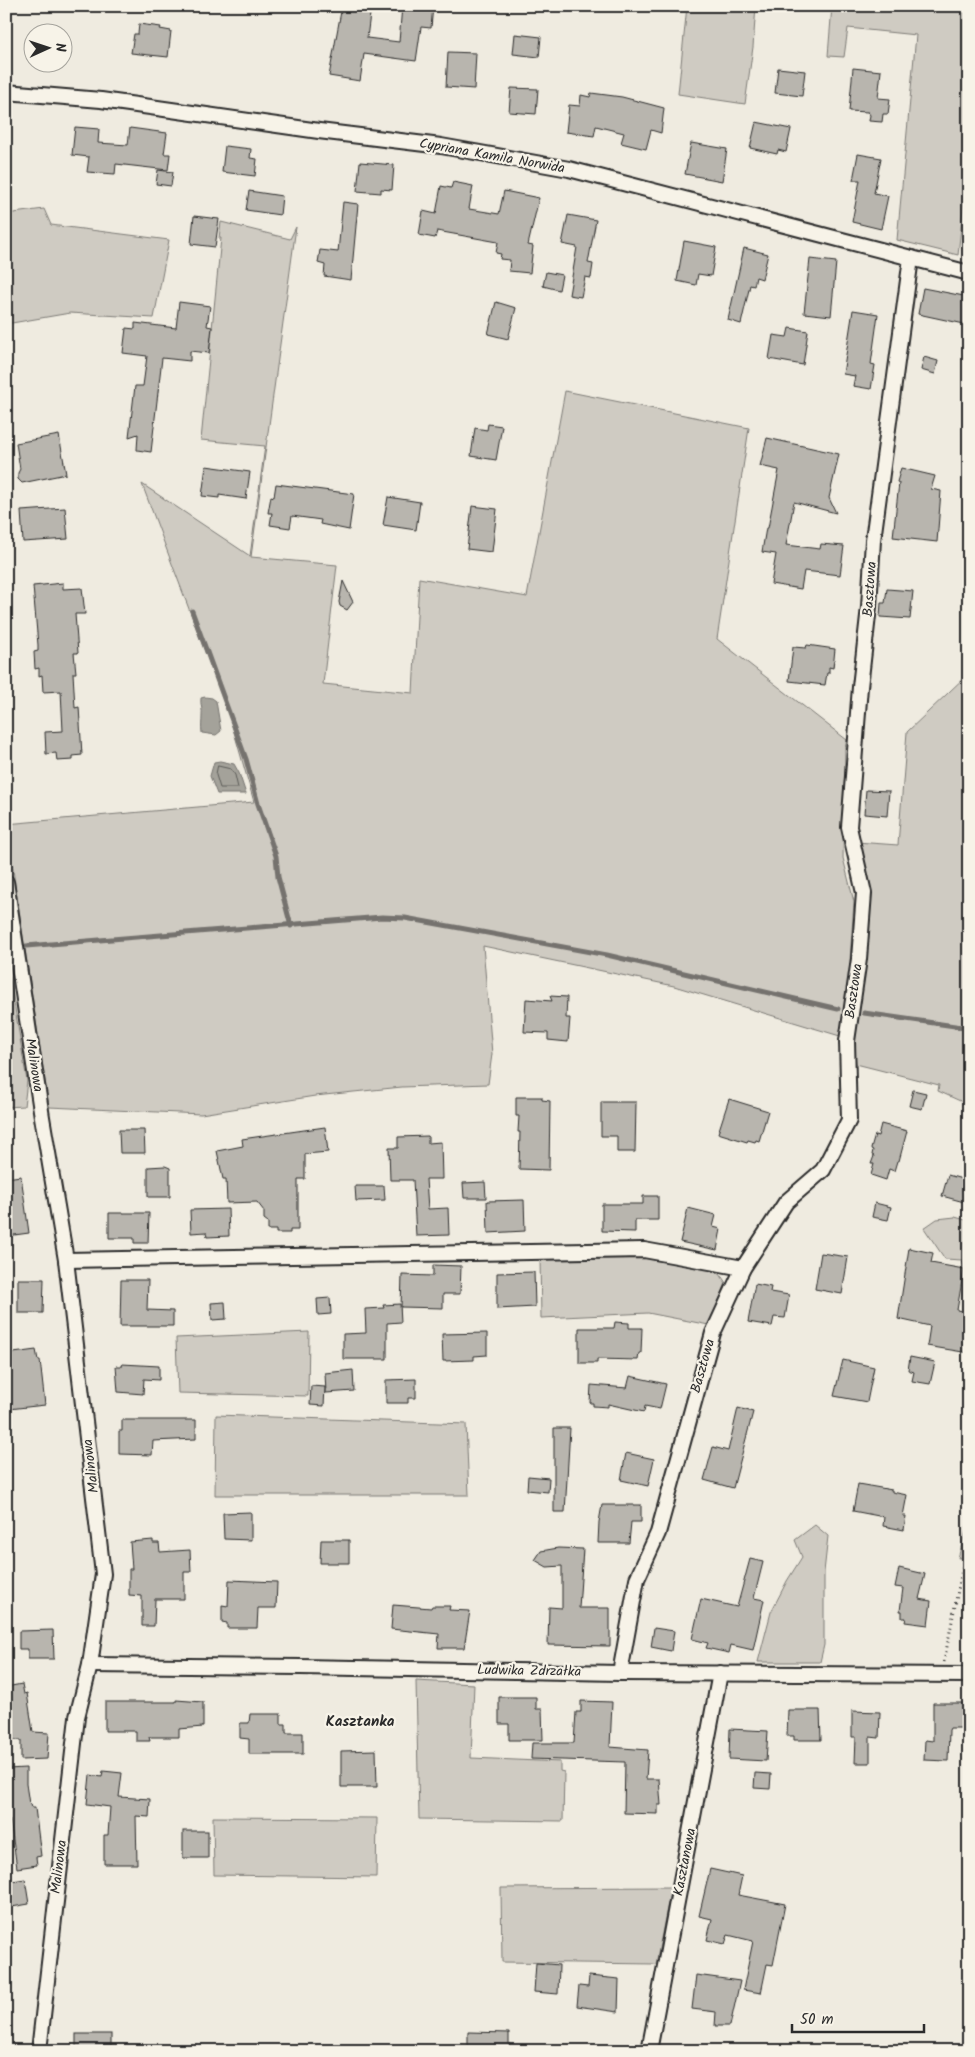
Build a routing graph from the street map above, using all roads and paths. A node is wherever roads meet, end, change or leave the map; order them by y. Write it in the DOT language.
graph roads {
  1 [pos="6,92"];
  2 [pos="911,258"];
  3 [pos="969,273"];
  4 [pos="6,882"];
  5 [pos="66,1260"];
  6 [pos="744,1268"];
  7 [pos="969,1534"];
  8 [pos="90,1665"];
  9 [pos="620,1673"];
  10 [pos="720,1673"];
  11 [pos="942,1674"];
  12 [pos="969,1675"];
  13 [pos="39,2051"];
  14 [pos="649,2051"];
  1 -- 2 [label="street, Cypriana Kamila Norwida"];
  2 -- 3 [label="street, Cypriana Kamila Norwida"];
  2 -- 6 [label="street, Basztowa"];
  4 -- 5 [label="street, Malinowa"];
  5 -- 6 [label="street"];
  5 -- 8 [label="street, Malinowa"];
  6 -- 9 [label="street, Basztowa"];
  7 -- 11 [label="path"];
  8 -- 9 [label="street, Ludwika Zdrzałka"];
  8 -- 13 [label="street, Malinowa"];
  9 -- 10 [label="street, Ludwika Zdrzałka"];
  10 -- 11 [label="street, Ludwika Zdrzałka"];
  10 -- 14 [label="street, Kasztanowa"];
  11 -- 12 [label="street, Ludwika Zdrzałka"];
}
